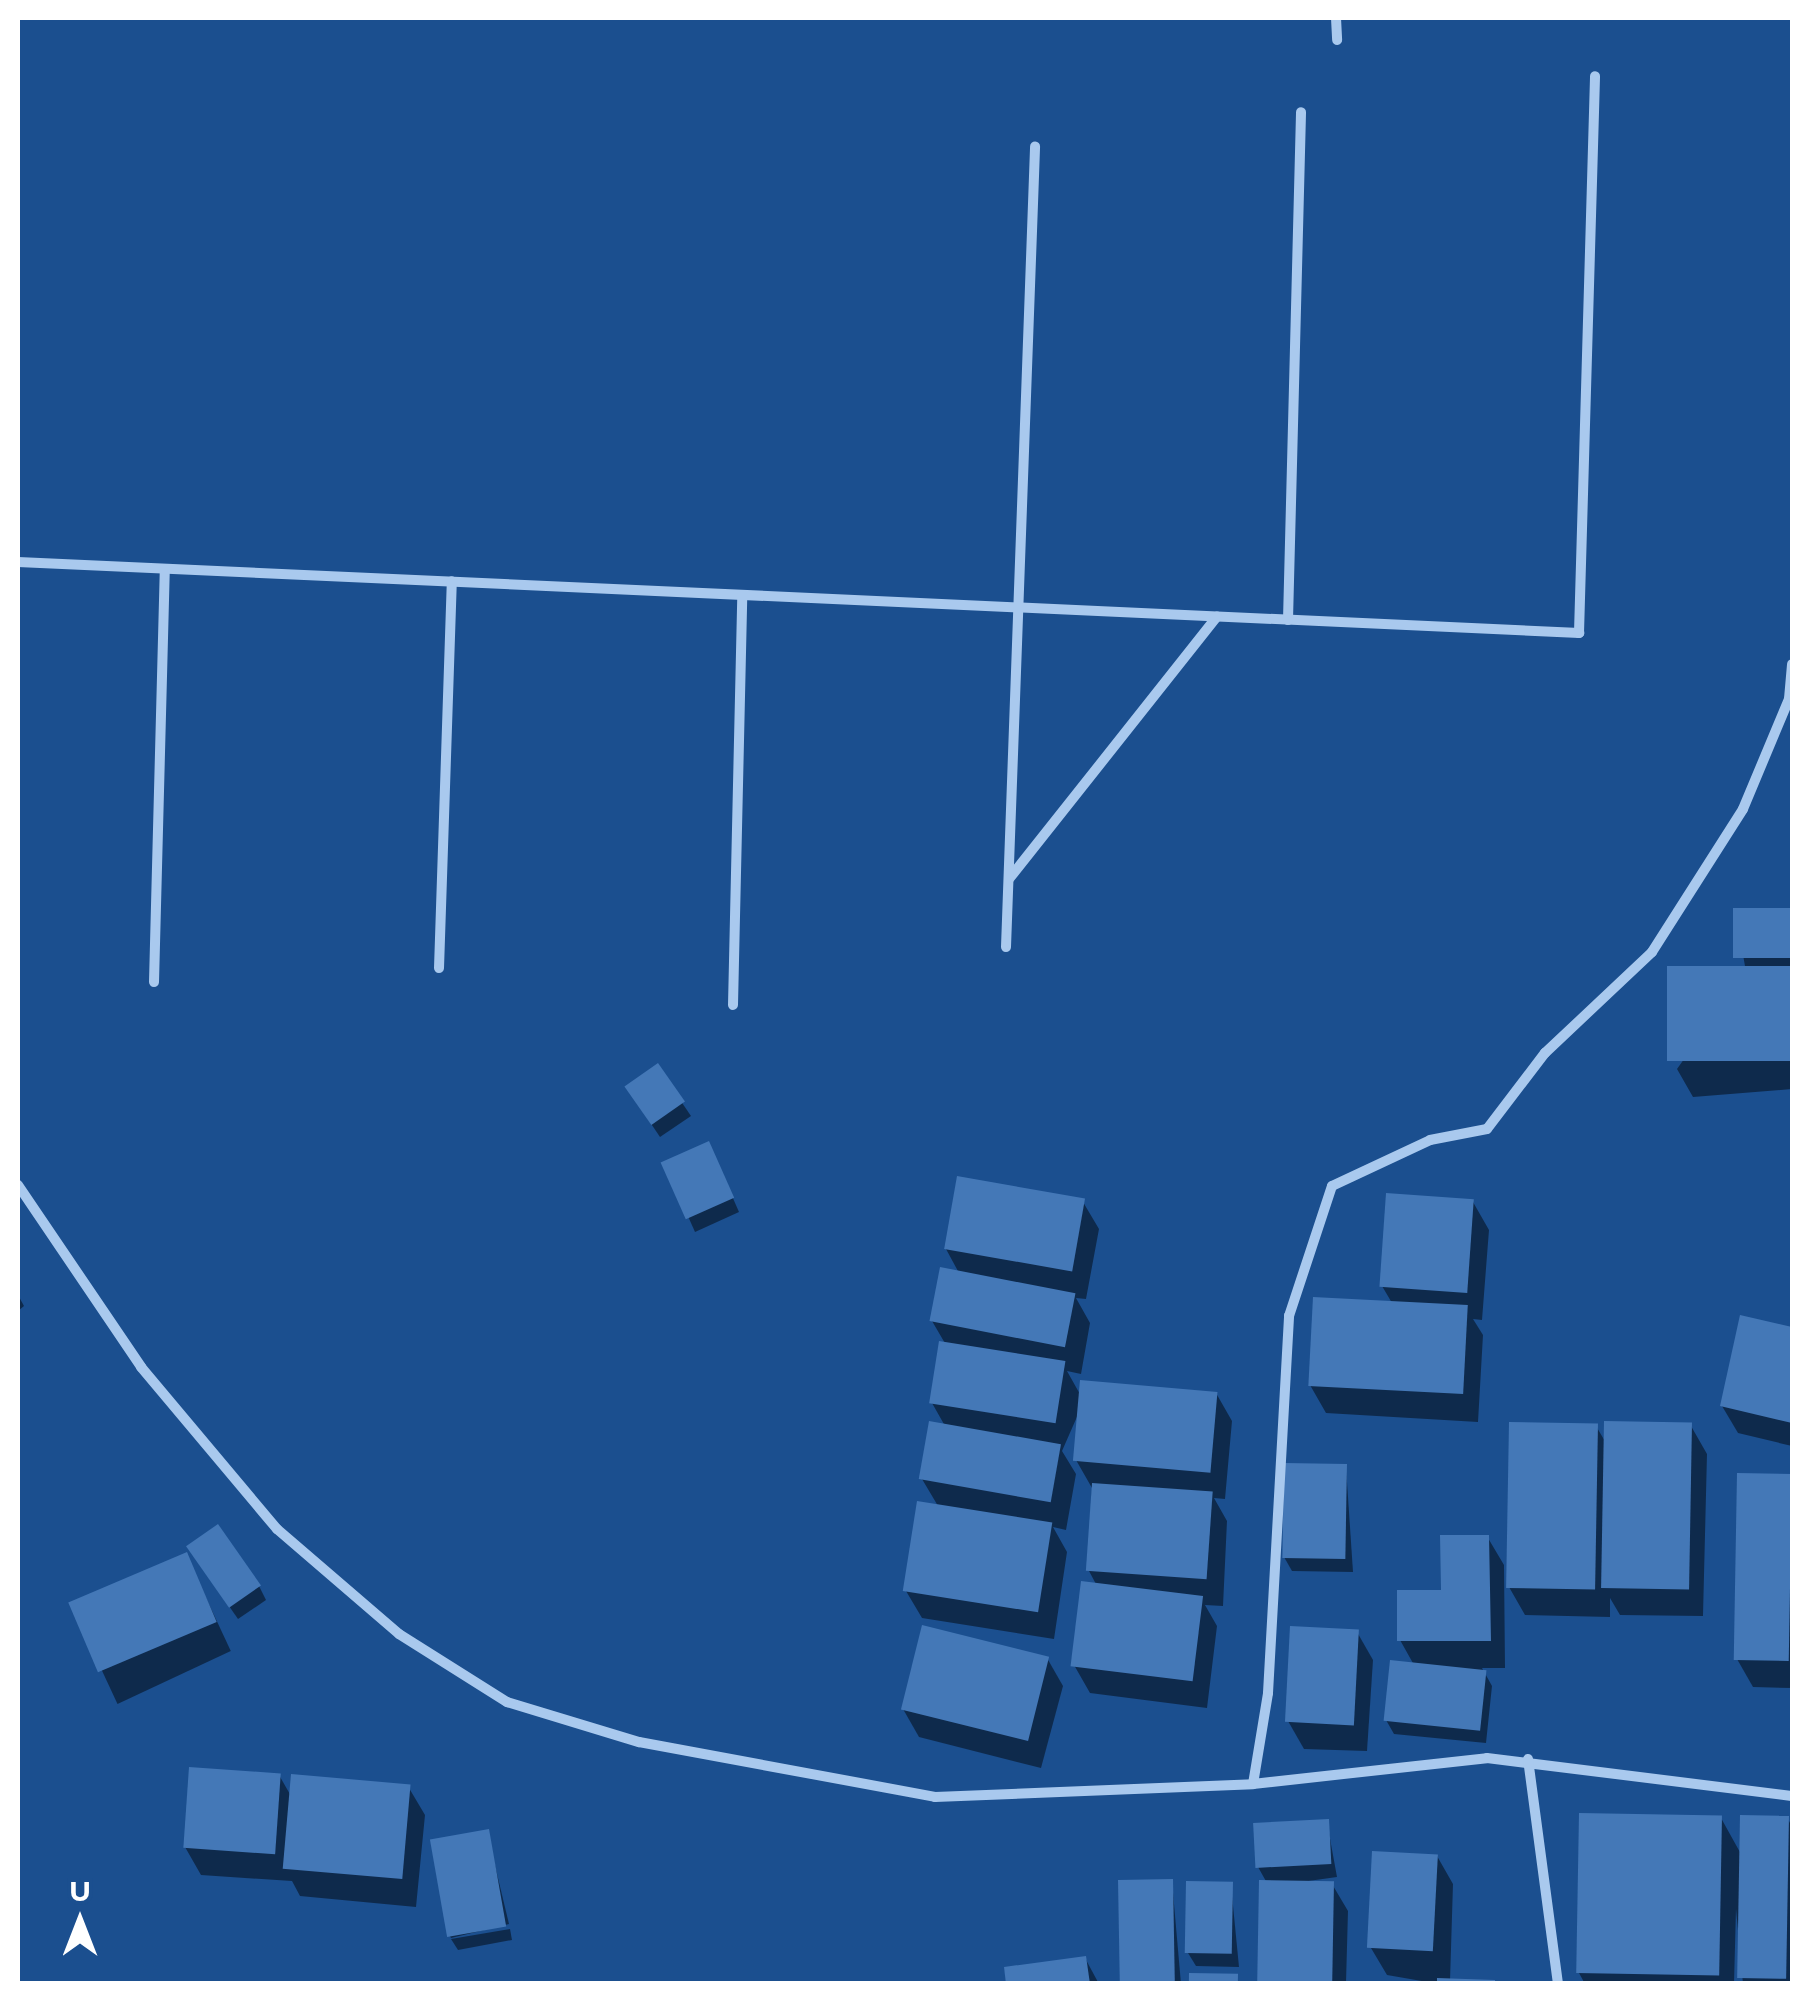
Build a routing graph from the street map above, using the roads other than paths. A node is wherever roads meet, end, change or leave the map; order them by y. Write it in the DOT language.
graph roads {
  1 [pos="1336,18"];
  2 [pos="1338,40"];
  3 [pos="1595,76"];
  4 [pos="1301,112"];
  5 [pos="1035,147"];
  6 [pos="18,562"];
  7 [pos="165,569"];
  8 [pos="452,581"];
  9 [pos="742,595"];
  10 [pos="1021,607"];
  11 [pos="1217,617"];
  12 [pos="1288,620"];
  13 [pos="1792,664"];
  14 [pos="1009,878"];
  15 [pos="1006,947"];
  16 [pos="439,968"];
  17 [pos="154,982"];
  18 [pos="732,1006"];
  19 [pos="18,1185"];
  20 [pos="1528,1759"];
  21 [pos="1253,1784"];
  22 [pos="1792,1796"];
  23 [pos="1558,1984"];
  1 -- 2 [label="street"];
  3 -- 12 [label="street"];
  4 -- 12 [label="street"];
  5 -- 10 [label="street"];
  6 -- 7 [label="street"];
  7 -- 8 [label="street"];
  7 -- 17 [label="street"];
  8 -- 9 [label="street"];
  8 -- 16 [label="street"];
  9 -- 10 [label="street"];
  9 -- 18 [label="street"];
  10 -- 11 [label="street"];
  10 -- 14 [label="street"];
  11 -- 12 [label="street"];
  11 -- 14 [label="street"];
  13 -- 21 [label="street"];
  14 -- 15 [label="street"];
  19 -- 21 [label="street"];
  20 -- 21 [label="street"];
  20 -- 22 [label="street"];
  20 -- 23 [label="street"];
}
